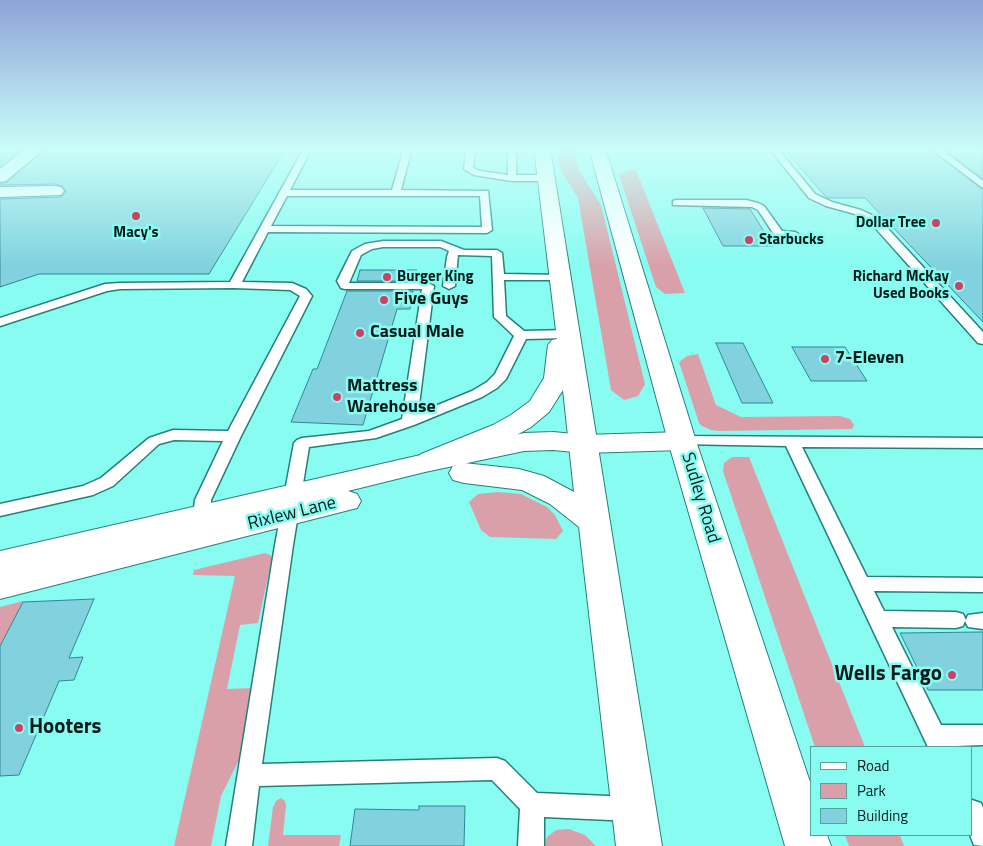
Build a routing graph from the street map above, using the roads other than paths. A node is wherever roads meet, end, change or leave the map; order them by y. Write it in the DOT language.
graph roads {
  1 [pos="285,187"];
  2 [pos="397,187"];
  3 [pos="547,187"];
  4 [pos="608,187"];
  5 [pos="805,187"];
  6 [pos="0,192"];
  7 [pos="55,192"];
  8 [pos="282,192"];
  9 [pos="396,193"];
  10 [pos="676,202"];
  11 [pos="264,229"];
  12 [pos="795,235"];
  13 [pos="454,251"];
  14 [pos="499,277"];
  15 [pos="560,277"];
  16 [pos="234,285"];
  17 [pos="449,286"];
  18 [pos="0,322"];
  19 [pos="565,327"];
  20 [pos="521,334"];
  21 [pos="983,340"];
  22 [pos="409,422"];
  23 [pos="233,436"];
  24 [pos="682,441"];
  25 [pos="792,441"];
  26 [pos="983,443"];
  27 [pos="584,444"];
  28 [pos="431,461"];
  29 [pos="464,473"];
  30 [pos="292,504"];
  31 [pos="0,510"];
  32 [pos="594,522"];
  33 [pos="201,526"];
  34 [pos="0,564"];
  35 [pos="861,584"];
  36 [pos="983,585"];
  37 [pos="0,586"];
  38 [pos="878,619"];
  39 [pos="971,621"];
  40 [pos="983,735"];
  41 [pos="937,741"];
  42 [pos="250,774"];
  43 [pos="532,805"];
  44 [pos="634,809"];
  45 [pos="973,814"];
  46 [pos="983,836"];
  47 [pos="239,846"];
  48 [pos="530,846"];
  49 [pos="639,846"];
  50 [pos="808,846"];
  1 -- 8 [label="lane"];
  2 -- 9 [label="lane"];
  3 -- 15 [label="main road"];
  4 -- 24 [label="main road, Sudley Road"];
  5 -- 21 [label="lane"];
  6 -- 7 [label="main road"];
  8 -- 9 [label="lane"];
  8 -- 11 [label="lane"];
  9 -- 11 [label="lane"];
  10 -- 12 [label="lane"];
  11 -- 16 [label="lane"];
  13 -- 14 [label="lane"];
  13 -- 17 [label="lane"];
  13 -- 22 [label="lane"];
  14 -- 15 [label="lane"];
  14 -- 20 [label="lane"];
  15 -- 19 [label="main road"];
  16 -- 18 [label="lane"];
  16 -- 23 [label="lane"];
  19 -- 20 [label="lane"];
  19 -- 27 [label="main road"];
  19 -- 28 [label="main road"];
  20 -- 22 [label="lane"];
  22 -- 30 [label="lane"];
  23 -- 31 [label="lane"];
  23 -- 33 [label="lane"];
  24 -- 25 [label="lane"];
  24 -- 27 [label="main road, Rixlew Lane"];
  24 -- 50 [label="main road, Sudley Road"];
  25 -- 26 [label="lane"];
  25 -- 35 [label="lane"];
  27 -- 28 [label="main road, Rixlew Lane"];
  27 -- 29 [label="main road, Rixlew Lane"];
  27 -- 32 [label="main road"];
  28 -- 30 [label="main road, Rixlew Lane"];
  29 -- 30 [label="main road, Rixlew Lane"];
  29 -- 32 [label="main road"];
  30 -- 33 [label="main road, Rixlew Lane"];
  30 -- 42 [label="lane"];
  32 -- 44 [label="main road"];
  33 -- 34 [label="main road, Rixlew Lane"];
  33 -- 37 [label="main road, Rixlew Lane"];
  35 -- 36 [label="lane"];
  35 -- 38 [label="lane"];
  38 -- 39 [label="lane"];
  38 -- 41 [label="lane"];
  40 -- 41 [label="lane"];
  42 -- 43 [label="lane"];
  42 -- 47 [label="lane"];
  43 -- 44 [label="lane"];
  43 -- 48 [label="lane"];
  44 -- 49 [label="main road"];
  45 -- 46 [label="lane"];
}
